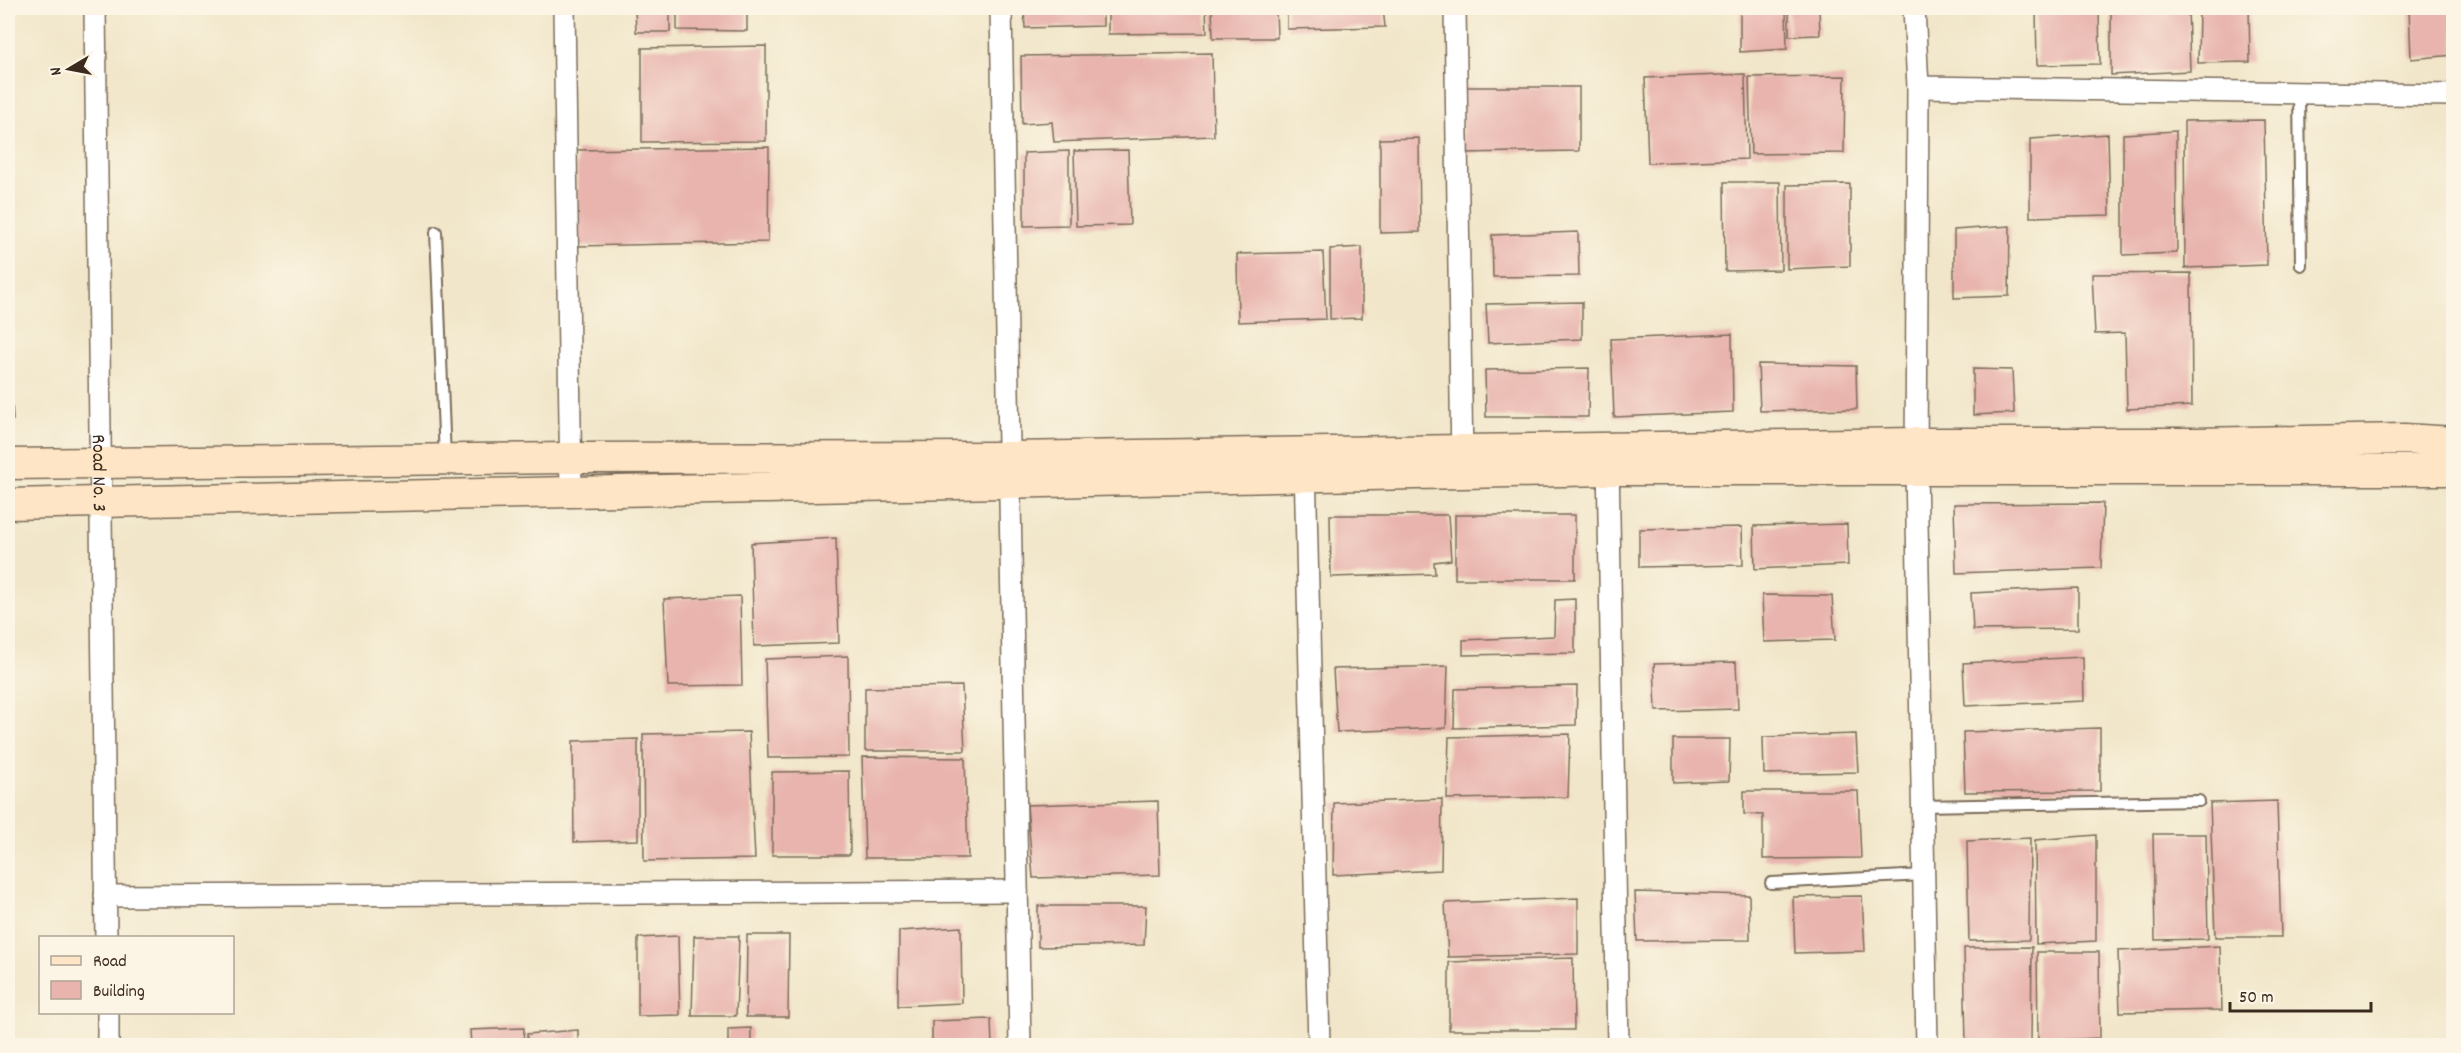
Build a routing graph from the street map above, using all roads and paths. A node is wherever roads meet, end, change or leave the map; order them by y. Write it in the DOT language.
graph roads {
  1 [pos="95,8"];
  2 [pos="564,8"];
  3 [pos="1001,8"];
  4 [pos="1455,8"];
  5 [pos="1914,8"];
  6 [pos="1918,87"];
  7 [pos="2299,92"];
  8 [pos="2454,95"];
  9 [pos="436,232"];
  10 [pos="2301,265"];
  11 [pos="2454,441"];
  12 [pos="1916,456"];
  13 [pos="2196,456"];
  14 [pos="570,458"];
  15 [pos="651,458"];
  16 [pos="445,459"];
  17 [pos="1608,459"];
  18 [pos="1462,461"];
  19 [pos="101,462"];
  20 [pos="8,464"];
  21 [pos="1305,464"];
  22 [pos="1009,470"];
  23 [pos="2454,470"];
  24 [pos="651,490"];
  25 [pos="571,492"];
  26 [pos="102,502"];
  27 [pos="8,504"];
  28 [pos="2199,801"];
  29 [pos="1922,806"];
  30 [pos="1924,875"];
  31 [pos="1771,883"];
  32 [pos="1017,891"];
  33 [pos="105,896"];
  34 [pos="106,936"];
  35 [pos="108,1014"];
  36 [pos="108,1046"];
  37 [pos="1020,1046"];
  38 [pos="1319,1046"];
  39 [pos="1618,1046"];
  40 [pos="1927,1046"];
  1 -- 19 [label="street, Road No. 3"];
  2 -- 14 [label="street"];
  3 -- 22 [label="street"];
  4 -- 18 [label="street"];
  5 -- 6 [label="street"];
  6 -- 7 [label="street"];
  6 -- 12 [label="street"];
  7 -- 8 [label="street"];
  7 -- 10 [label="lane"];
  9 -- 16 [label="lane"];
  11 -- 13 [label="main road"];
  12 -- 13 [label="main road"];
  12 -- 17 [label="main road"];
  12 -- 29 [label="street"];
  13 -- 23 [label="main road"];
  14 -- 15 [label="main road"];
  14 -- 16 [label="main road"];
  14 -- 25 [label="street"];
  15 -- 22 [label="main road"];
  15 -- 24 [label="main road"];
  16 -- 19 [label="main road"];
  17 -- 18 [label="main road"];
  17 -- 39 [label="street"];
  18 -- 21 [label="main road"];
  19 -- 20 [label="main road"];
  19 -- 26 [label="street, Road No. 3"];
  21 -- 22 [label="main road"];
  21 -- 38 [label="street"];
  22 -- 24 [label="main road"];
  22 -- 32 [label="street"];
  24 -- 25 [label="main road"];
  25 -- 26 [label="main road"];
  26 -- 27 [label="main road"];
  26 -- 33 [label="street, Road No. 3"];
  28 -- 29 [label="lane"];
  29 -- 30 [label="street"];
  30 -- 31 [label="lane"];
  30 -- 40 [label="street"];
  32 -- 33 [label="street"];
  32 -- 37 [label="street"];
  33 -- 34 [label="street, Road No. 3"];
  35 -- 36 [label="street"];
}
